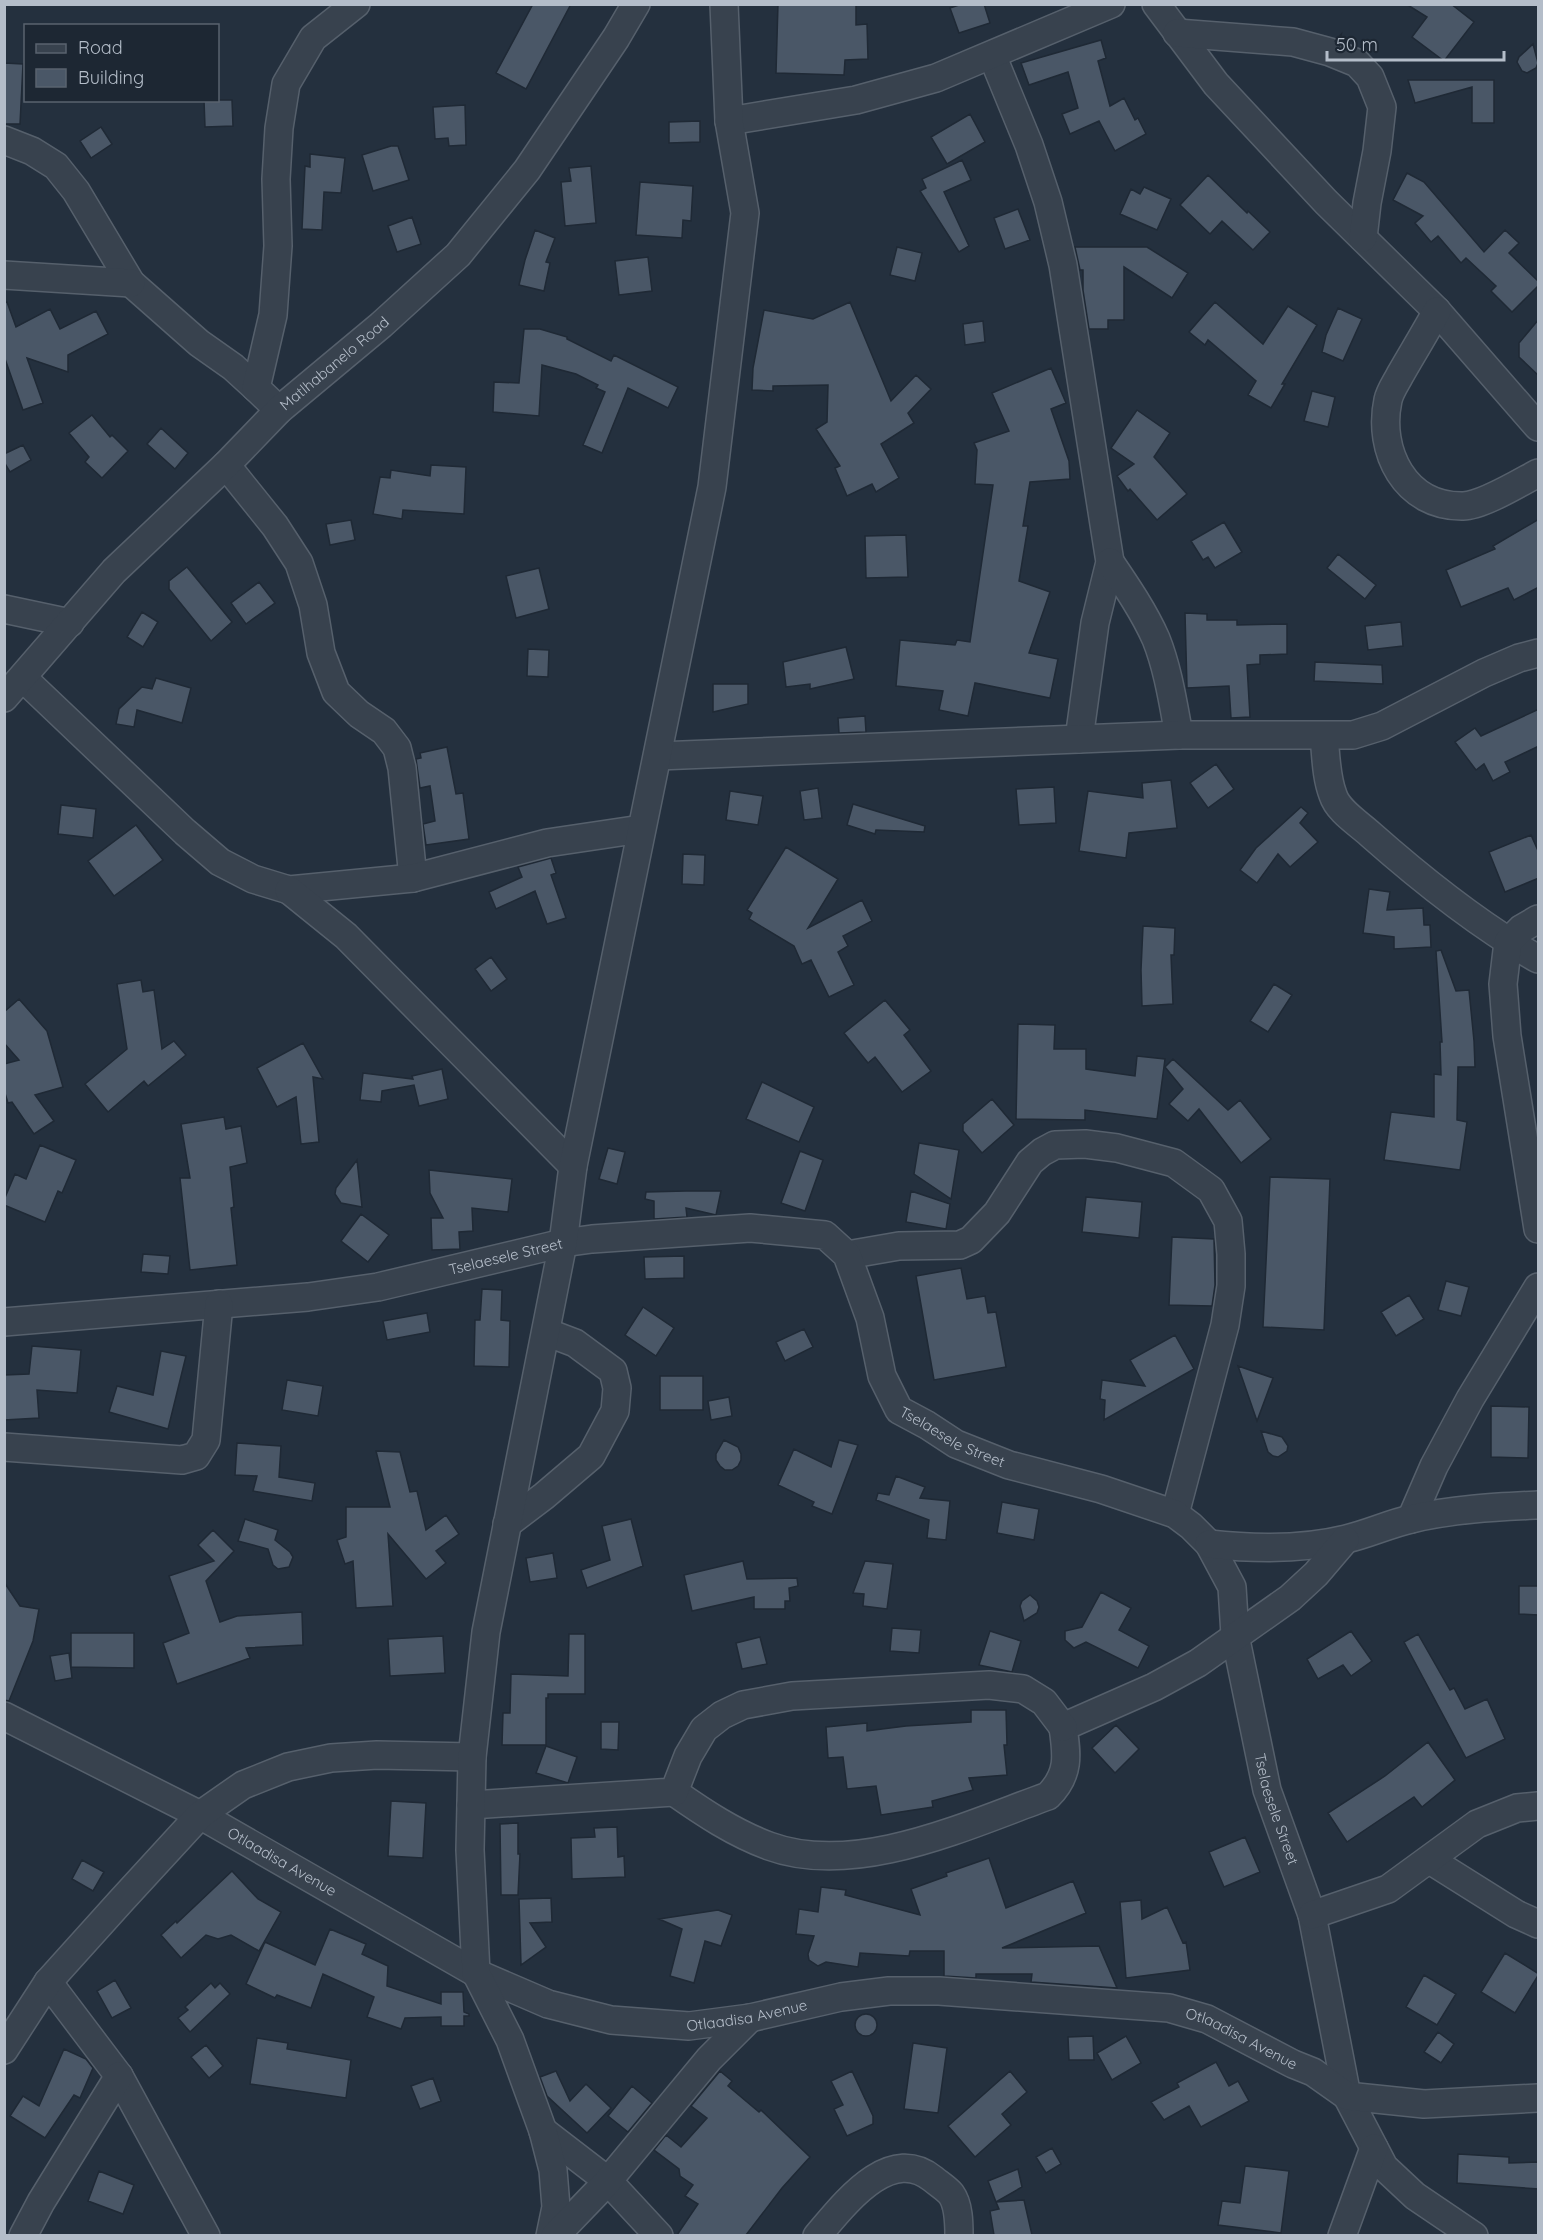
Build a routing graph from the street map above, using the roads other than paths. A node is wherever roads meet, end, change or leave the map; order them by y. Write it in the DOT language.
graph roads {
  1 [pos="356,4"];
  2 [pos="636,4"];
  3 [pos="723,4"];
  4 [pos="1111,4"];
  5 [pos="1156,4"];
  6 [pos="1177,33"];
  7 [pos="992,55"];
  8 [pos="729,120"];
  9 [pos="4,140"];
  10 [pos="1363,238"];
  11 [pos="4,275"];
  12 [pos="131,283"];
  13 [pos="1437,311"];
  14 [pos="256,388"];
  15 [pos="279,410"];
  16 [pos="1539,427"];
  17 [pos="226,465"];
  18 [pos="1539,473"];
  19 [pos="1110,562"];
  20 [pos="4,609"];
  21 [pos="70,623"];
  22 [pos="1539,653"];
  23 [pos="23,678"];
  24 [pos="4,698"];
  25 [pos="1179,735"];
  26 [pos="1324,736"];
  27 [pos="1078,739"];
  28 [pos="658,756"];
  29 [pos="641,829"];
  30 [pos="413,878"];
  31 [pos="289,890"];
  32 [pos="1539,919"];
  33 [pos="1508,942"];
  34 [pos="1539,959"];
  35 [pos="1527,1081"];
  36 [pos="573,1166"];
  37 [pos="1539,1229"];
  38 [pos="563,1243"];
  39 [pos="847,1255"];
  40 [pos="1539,1287"];
  41 [pos="219,1304"];
  42 [pos="4,1322"];
  43 [pos="546,1332"];
  44 [pos="4,1447"];
  45 [pos="1539,1505"];
  46 [pos="1175,1514"];
  47 [pos="1411,1519"];
  48 [pos="507,1524"];
  49 [pos="1345,1540"];
  50 [pos="1209,1544"];
  51 [pos="1234,1635"];
  52 [pos="4,1716"];
  53 [pos="1063,1727"];
  54 [pos="472,1757"];
  55 [pos="674,1792"];
  56 [pos="471,1805"];
  57 [pos="1539,1806"];
  58 [pos="200,1815"];
  59 [pos="1430,1860"];
  60 [pos="1312,1915"];
  61 [pos="1539,1924"];
  62 [pos="476,1973"];
  63 [pos="48,1982"];
  64 [pos="750,2018"];
  65 [pos="6,2042"];
  66 [pos="119,2076"];
  67 [pos="1347,2096"];
  68 [pos="1539,2098"];
  69 [pos="543,2131"];
  70 [pos="1374,2148"];
  71 [pos="608,2181"];
  72 [pos="23,2235"];
  73 [pos="206,2235"];
  74 [pos="553,2235"];
  75 [pos="659,2235"];
  76 [pos="817,2235"];
  77 [pos="959,2235"];
  78 [pos="1342,2235"];
  79 [pos="1474,2235"];
  1 -- 14 [label="street"];
  2 -- 15 [label="street, Matlhabanelo Road"];
  3 -- 8 [label="street"];
  4 -- 7 [label="street"];
  5 -- 6 [label="street"];
  6 -- 10 [label="street"];
  6 -- 10 [label="street"];
  7 -- 8 [label="street"];
  7 -- 19 [label="street"];
  8 -- 28 [label="street"];
  9 -- 12 [label="street"];
  10 -- 13 [label="street"];
  11 -- 12 [label="street"];
  12 -- 14 [label="street"];
  13 -- 16 [label="street"];
  13 -- 18 [label="street"];
  14 -- 15 [label="street"];
  15 -- 17 [label="street, Matlhabanelo Road"];
  17 -- 21 [label="street, Matlhabanelo Road"];
  17 -- 30 [label="street"];
  19 -- 25 [label="street"];
  19 -- 27 [label="street"];
  20 -- 21 [label="street"];
  21 -- 23 [label="street, Matlhabanelo Road"];
  22 -- 26 [label="street"];
  23 -- 24 [label="street, Matlhabanelo Road"];
  23 -- 31 [label="street"];
  25 -- 26 [label="street"];
  25 -- 27 [label="street"];
  26 -- 33 [label="street"];
  27 -- 28 [label="street"];
  28 -- 29 [label="street"];
  29 -- 30 [label="street"];
  29 -- 36 [label="street"];
  30 -- 31 [label="street"];
  31 -- 36 [label="street"];
  32 -- 33 [label="street"];
  33 -- 34 [label="street"];
  33 -- 35 [label="street"];
  35 -- 37 [label="street"];
  36 -- 38 [label="street"];
  38 -- 39 [label="street, Tselaesele Street"];
  38 -- 41 [label="street, Tselaesele Street"];
  38 -- 43 [label="street"];
  39 -- 46 [label="street, Tselaesele Street"];
  39 -- 46 [label="street"];
  40 -- 47 [label="street"];
  41 -- 42 [label="street, Tselaesele Street"];
  41 -- 44 [label="street"];
  43 -- 48 [label="street"];
  43 -- 48 [label="street"];
  45 -- 47 [label="street"];
  46 -- 50 [label="street, Tselaesele Street"];
  47 -- 49 [label="street"];
  48 -- 54 [label="street"];
  49 -- 50 [label="street"];
  49 -- 51 [label="street"];
  50 -- 51 [label="street, Tselaesele Street"];
  51 -- 53 [label="street"];
  51 -- 60 [label="street, Tselaesele Street"];
  52 -- 58 [label="street, Otlaadisa Avenue"];
  53 -- 55 [label="street"];
  53 -- 55 [label="street"];
  54 -- 56 [label="street"];
  54 -- 58 [label="street"];
  55 -- 56 [label="street"];
  56 -- 62 [label="street"];
  57 -- 59 [label="street"];
  58 -- 62 [label="street, Otlaadisa Avenue"];
  58 -- 63 [label="street"];
  59 -- 60 [label="street"];
  59 -- 61 [label="street"];
  60 -- 67 [label="street, Tselaesele Street"];
  62 -- 64 [label="street, Otlaadisa Avenue"];
  62 -- 69 [label="street"];
  63 -- 65 [label="street"];
  63 -- 66 [label="street"];
  64 -- 67 [label="street, Otlaadisa Avenue"];
  64 -- 71 [label="street"];
  66 -- 72 [label="street"];
  66 -- 73 [label="street"];
  67 -- 68 [label="street, Otlaadisa Avenue"];
  67 -- 70 [label="street, Tselaesele Street"];
  69 -- 71 [label="street"];
  69 -- 74 [label="street"];
  70 -- 78 [label="street"];
  70 -- 79 [label="street, Tselaesele Street"];
  71 -- 74 [label="street"];
  71 -- 75 [label="street"];
  76 -- 77 [label="street"];
}
